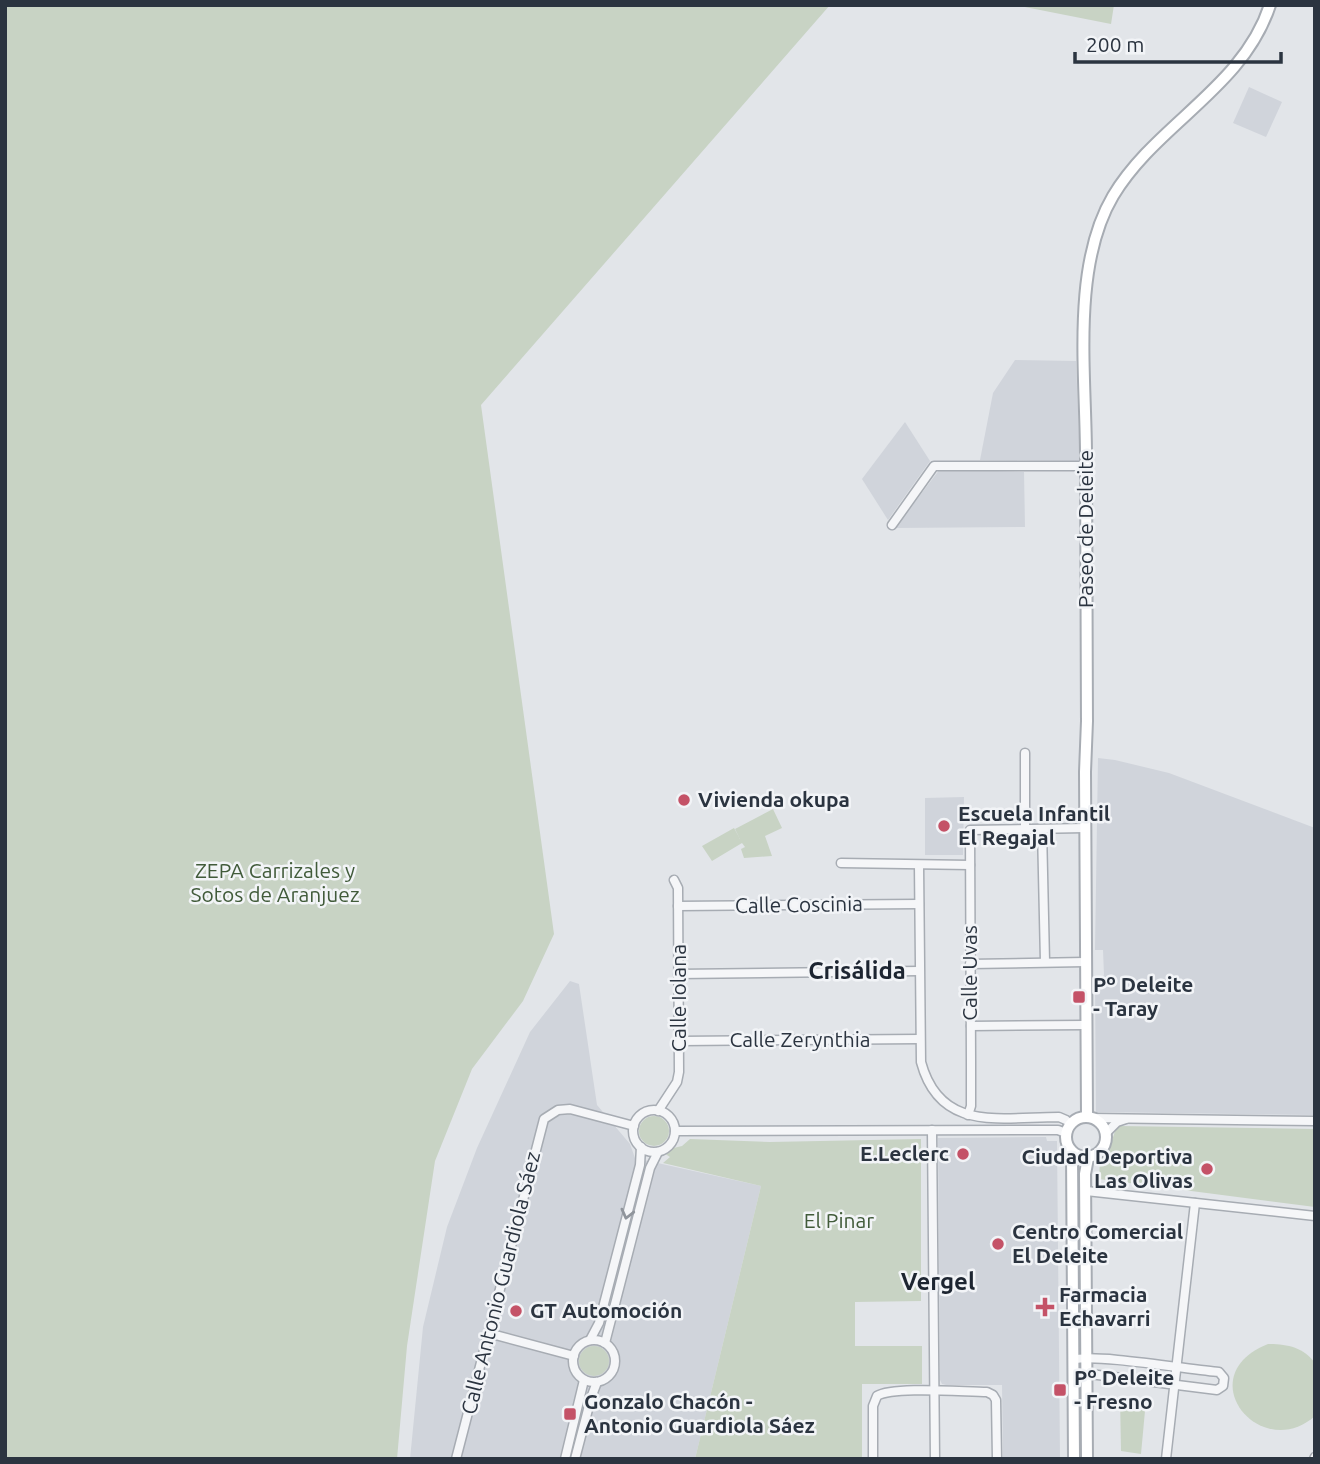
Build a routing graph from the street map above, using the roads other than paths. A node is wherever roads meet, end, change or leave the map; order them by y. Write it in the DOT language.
graph roads {
  1 [pos="1270,5"];
  2 [pos="1086,466"];
  3 [pos="892,525"];
  4 [pos="1025,753"];
  5 [pos="1085,828"];
  6 [pos="1042,829"];
  7 [pos="1025,830"];
  8 [pos="841,863"];
  9 [pos="919,865"];
  10 [pos="970,865"];
  11 [pos="674,880"];
  12 [pos="919,904"];
  13 [pos="678,906"];
  14 [pos="1045,962"];
  15 [pos="1085,962"];
  16 [pos="970,964"];
  17 [pos="919,971"];
  18 [pos="678,974"];
  19 [pos="1085,1025"];
  20 [pos="971,1026"];
  21 [pos="920,1039"];
  22 [pos="680,1041"];
  23 [pos="658,1111"];
  24 [pos="968,1115"];
  25 [pos="1089,1118"];
  26 [pos="1129,1118"];
  27 [pos="1315,1121"];
  28 [pos="634,1126"];
  29 [pos="1068,1129"];
  30 [pos="932,1130"];
  31 [pos="675,1131"];
  32 [pos="1107,1133"];
  33 [pos="641,1147"];
  34 [pos="658,1152"];
  35 [pos="1072,1153"];
  36 [pos="1087,1158"];
  37 [pos="1086,1191"];
  38 [pos="1195,1203"];
  39 [pos="1315,1216"];
  40 [pos="488,1333"];
  41 [pos="590,1340"];
  42 [pos="605,1343"];
  43 [pos="574,1356"];
  44 [pos="1086,1358"];
  45 [pos="1074,1366"];
  46 [pos="1176,1368"];
  47 [pos="1086,1374"];
  48 [pos="584,1380"];
  49 [pos="597,1382"];
  50 [pos="1174,1385"];
  51 [pos="935,1392"];
  52 [pos="456,1459"];
  53 [pos="565,1459"];
  54 [pos="575,1459"];
  55 [pos="873,1459"];
  56 [pos="935,1459"];
  57 [pos="996,1459"];
  58 [pos="1074,1459"];
  59 [pos="1087,1459"];
  60 [pos="1166,1459"];
  1 -- 2 [label="main road, Paseo de Deleite"];
  2 -- 3 [label="street"];
  2 -- 5 [label="main road, Paseo de Deleite"];
  4 -- 7 [label="street"];
  5 -- 6 [label="street"];
  5 -- 15 [label="main road, Paseo de Deleite"];
  6 -- 7 [label="street"];
  6 -- 14 [label="street"];
  7 -- 10 [label="street, Calle Uvas"];
  8 -- 9 [label="street"];
  9 -- 10 [label="street"];
  9 -- 12 [label="street"];
  10 -- 16 [label="street, Calle Uvas"];
  11 -- 13 [label="street, Calle Iolana"];
  12 -- 13 [label="street, Calle Coscinia"];
  12 -- 17 [label="street"];
  13 -- 18 [label="street, Calle Iolana"];
  14 -- 15 [label="street"];
  14 -- 16 [label="street"];
  15 -- 19 [label="main road, Paseo de Deleite"];
  16 -- 20 [label="street, Calle Uvas"];
  17 -- 18 [label="street"];
  17 -- 21 [label="street"];
  18 -- 22 [label="street, Calle Iolana"];
  19 -- 20 [label="street"];
  19 -- 25 [label="main road, Paseo de Deleite"];
  20 -- 24 [label="street, Calle Uvas"];
  21 -- 22 [label="street, Calle Zerynthia"];
  21 -- 24 [label="street"];
  22 -- 23 [label="street, Calle Iolana"];
  23 -- 28 [label="street"];
  23 -- 31 [label="street"];
  24 -- 29 [label="street"];
  25 -- 26 [label="street"];
  25 -- 29 [label="main road"];
  25 -- 32 [label="main road"];
  26 -- 27 [label="street"];
  26 -- 32 [label="street"];
  28 -- 33 [label="street"];
  28 -- 40 [label="street, Calle Antonio Guardiola Sáez"];
  29 -- 30 [label="street"];
  29 -- 35 [label="main road"];
  30 -- 31 [label="street"];
  30 -- 51 [label="street"];
  31 -- 34 [label="street"];
  32 -- 36 [label="main road"];
  33 -- 34 [label="street"];
  33 -- 41 [label="street, one-way"];
  34 -- 42 [label="street"];
  35 -- 36 [label="main road"];
  35 -- 45 [label="main road"];
  36 -- 37 [label="main road"];
  37 -- 38 [label="street"];
  37 -- 44 [label="main road"];
  38 -- 39 [label="street"];
  38 -- 46 [label="street"];
  40 -- 43 [label="street"];
  40 -- 52 [label="street, Calle Antonio Guardiola Sáez"];
  41 -- 42 [label="street"];
  41 -- 43 [label="street"];
  42 -- 49 [label="street"];
  43 -- 48 [label="street"];
  44 -- 45 [label="street"];
  44 -- 46 [label="street"];
  44 -- 47 [label="main road"];
  45 -- 47 [label="street"];
  45 -- 58 [label="main road"];
  46 -- 50 [label="street"];
  46 -- 50 [label="street"];
  47 -- 50 [label="street"];
  47 -- 59 [label="main road"];
  48 -- 49 [label="street"];
  48 -- 53 [label="street"];
  49 -- 54 [label="street"];
  50 -- 60 [label="street"];
  51 -- 55 [label="street"];
  51 -- 56 [label="street"];
  51 -- 57 [label="street"];
}
